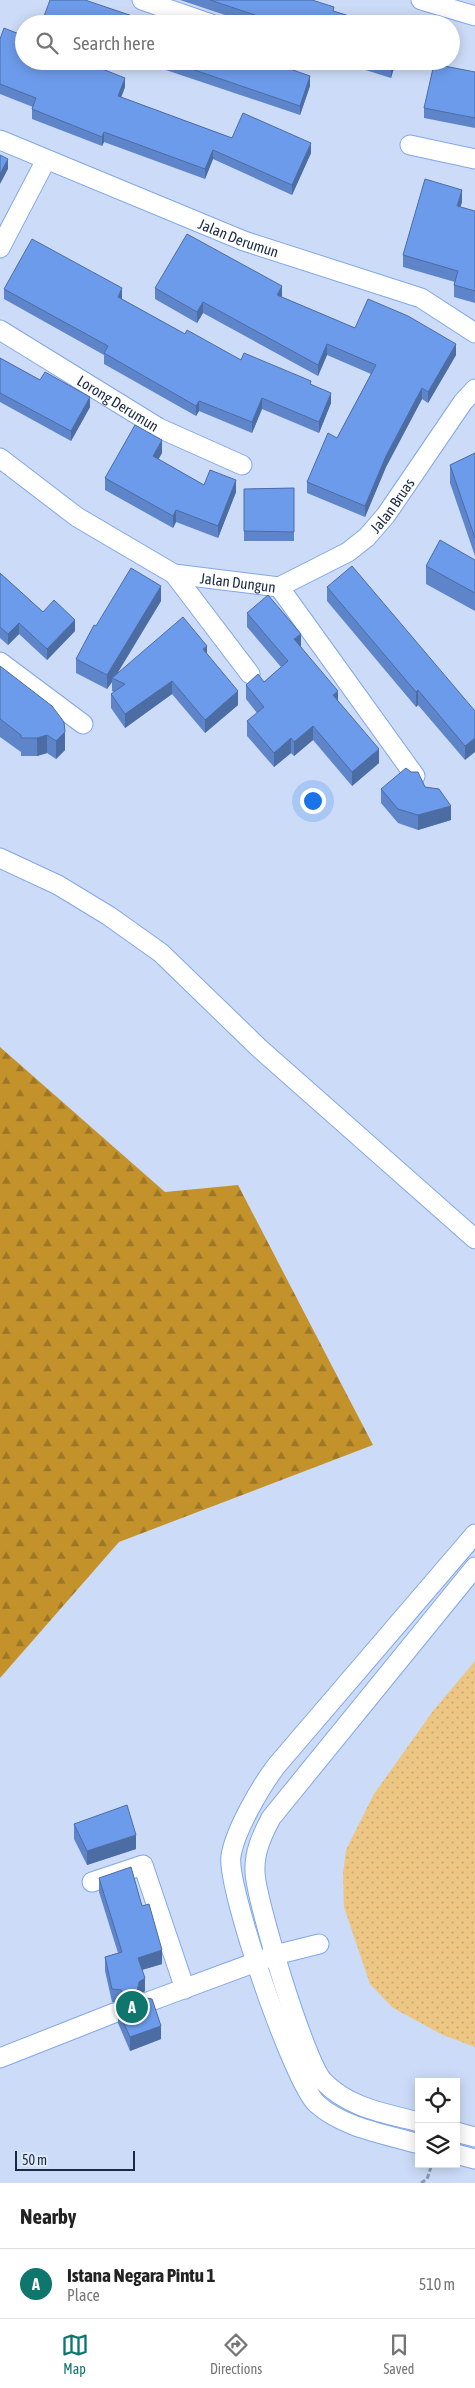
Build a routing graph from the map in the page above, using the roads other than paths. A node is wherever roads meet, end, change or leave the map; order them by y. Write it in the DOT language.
graph roads {
  1 [pos="142,0"];
  2 [pos="421,0"];
  3 [pos="185,15"];
  4 [pos="475,16"];
  5 [pos="0,140"];
  6 [pos="410,145"];
  7 [pos="475,159"];
  8 [pos="46,160"];
  9 [pos="0,248"];
  10 [pos="0,330"];
  11 [pos="475,334"];
  12 [pos="475,389"];
  13 [pos="0,458"];
  14 [pos="242,465"];
  15 [pos="174,574"];
  16 [pos="279,587"];
  17 [pos="0,662"];
  18 [pos="250,674"];
  19 [pos="83,724"];
  20 [pos="415,776"];
  21 [pos="0,858"];
  22 [pos="475,1239"];
  23 [pos="475,1534"];
  24 [pos="475,1567"];
  25 [pos="92,1882"];
  26 [pos="319,1944"];
  27 [pos="276,1955"];
  28 [pos="256,1964"];
  29 [pos="185,1989"];
  30 [pos="148,2002"];
  31 [pos="114,2013"];
  32 [pos="0,2058"];
  33 [pos="415,2121"];
  34 [pos="460,2133"];
  35 [pos="475,2137"];
  36 [pos="415,2143"];
  37 [pos="460,2155"];
  38 [pos="475,2159"];
  1 -- 3 [label="street"];
  2 -- 4 [label="street"];
  5 -- 8 [label="street, Jalan Derumun"];
  6 -- 7 [label="street"];
  8 -- 9 [label="street"];
  8 -- 11 [label="street, Jalan Derumun"];
  10 -- 14 [label="street, Lorong Derumun"];
  12 -- 16 [label="street, Jalan Bruas"];
  13 -- 15 [label="street, Jalan Dungun"];
  15 -- 16 [label="street, Jalan Dungun"];
  15 -- 18 [label="street"];
  16 -- 20 [label="street, Jalan Dungun"];
  17 -- 19 [label="street"];
  21 -- 22 [label="street"];
  23 -- 28 [label="street"];
  24 -- 27 [label="street"];
  25 -- 29 [label="street"];
  26 -- 27 [label="street"];
  27 -- 28 [label="street"];
  27 -- 33 [label="street"];
  28 -- 29 [label="street"];
  28 -- 36 [label="street"];
  29 -- 30 [label="street"];
  31 -- 32 [label="street"];
  34 -- 35 [label="street"];
  37 -- 38 [label="street"];
}
